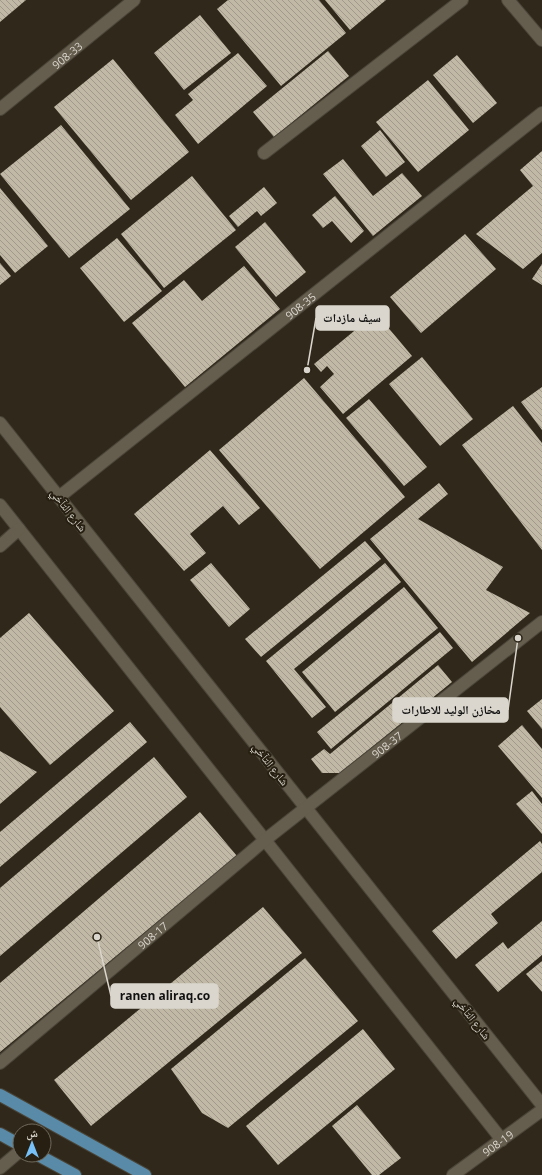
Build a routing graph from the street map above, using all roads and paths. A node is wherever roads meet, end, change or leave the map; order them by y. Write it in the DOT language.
graph roads {
  1 [pos="134,0"];
  2 [pos="462,0"];
  3 [pos="508,0"];
  4 [pos="542,40"];
  5 [pos="0,109"];
  6 [pos="542,113"];
  7 [pos="264,153"];
  8 [pos="0,423"];
  9 [pos="59,497"];
  10 [pos="0,505"];
  11 [pos="19,529"];
  12 [pos="0,546"];
  13 [pos="542,622"];
  14 [pos="305,807"];
  15 [pos="265,840"];
  16 [pos="0,1063"];
  17 [pos="0,1095"];
  18 [pos="542,1105"];
  19 [pos="542,1110"];
  20 [pos="0,1134"];
  21 [pos="502,1140"];
  22 [pos="12,1141"];
  23 [pos="12,1158"];
  24 [pos="52,1163"];
  25 [pos="0,1168"];
  26 [pos="75,1175"];
  27 [pos="145,1175"];
  28 [pos="453,1175"];
  1 -- 5 [label="street, 908-33"];
  2 -- 7 [label="street"];
  3 -- 4 [label="street"];
  6 -- 9 [label="street, 908-35"];
  8 -- 9 [label="street, شارع التآخي"];
  9 -- 14 [label="street, شارع التآخي"];
  10 -- 11 [label="street"];
  11 -- 12 [label="street"];
  11 -- 15 [label="street"];
  13 -- 14 [label="street, 908-37"];
  14 -- 15 [label="street, 908-17"];
  14 -- 18 [label="street, شارع التآخي"];
  15 -- 16 [label="street, 908-17"];
  15 -- 21 [label="street"];
  17 -- 27 [label="main road"];
  19 -- 21 [label="street, 908-19"];
  20 -- 22 [label="main road"];
  21 -- 28 [label="street, 908-19"];
  23 -- 25 [label="street"];
  24 -- 26 [label="main road"];
}
